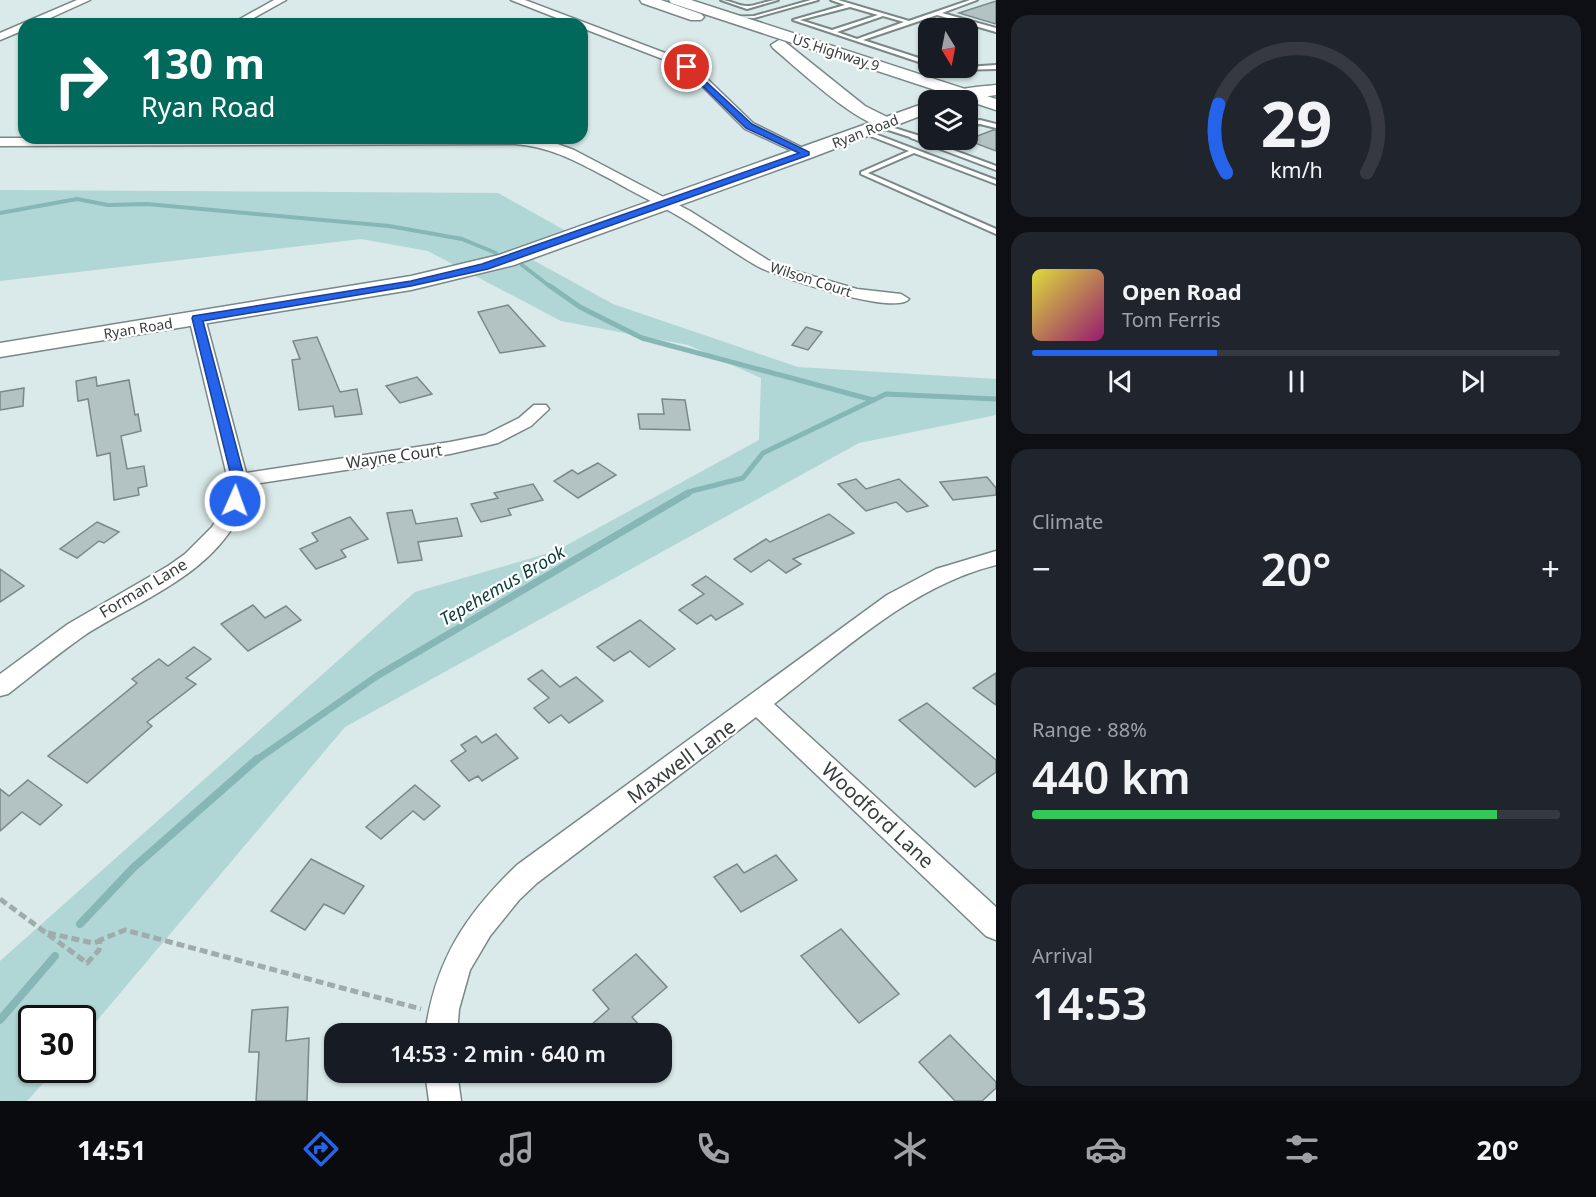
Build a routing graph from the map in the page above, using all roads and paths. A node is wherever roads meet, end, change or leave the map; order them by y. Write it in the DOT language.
graph roads {
  1 [pos="85,0"];
  2 [pos="281,0"];
  3 [pos="516,0"];
  4 [pos="647,0"];
  5 [pos="676,0"];
  6 [pos="723,0"];
  7 [pos="776,0"];
  8 [pos="833,0"];
  9 [pos="975,0"];
  10 [pos="819,1"];
  11 [pos="851,5"];
  12 [pos="936,13"];
  13 [pos="883,15"];
  14 [pos="728,17"];
  15 [pos="43,18"];
  16 [pos="247,18"];
  17 [pos="565,18"];
  18 [pos="8,22"];
  19 [pos="908,22"];
  20 [pos="18,24"];
  21 [pos="588,27"];
  22 [pos="759,27"];
  23 [pos="18,29"];
  24 [pos="996,30"];
  25 [pos="831,33"];
  26 [pos="0,37"];
  27 [pos="858,40"];
  28 [pos="779,45"];
  29 [pos="918,60"];
  30 [pos="978,67"];
  31 [pos="996,67"];
  32 [pos="921,90"];
  33 [pos="927,90"];
  34 [pos="996,90"];
  35 [pos="978,95"];
  36 [pos="918,111"];
  37 [pos="978,111"];
  38 [pos="993,118"];
  39 [pos="978,122"];
  40 [pos="875,126"];
  41 [pos="914,137"];
  42 [pos="918,137"];
  43 [pos="0,142"];
  44 [pos="18,142"];
  45 [pos="547,144"];
  46 [pos="914,151"];
  47 [pos="807,153"];
  48 [pos="996,168"];
  49 [pos="996,182"];
  50 [pos="665,203"];
  51 [pos="996,232"];
  52 [pos="900,299"];
  53 [pos="197,318"];
  54 [pos="0,350"];
  55 [pos="540,408"];
  56 [pos="238,480"];
  57 [pos="996,558"];
  58 [pos="0,687"];
  59 [pos="758,704"];
  60 [pos="0,899"];
  61 [pos="996,926"];
  62 [pos="44,932"];
  63 [pos="100,941"];
  64 [pos="439,1023"];
  65 [pos="442,1023"];
  66 [pos="443,1083"];
  67 [pos="445,1101"];
  1 -- 15 [label="street"];
  2 -- 16 [label="street"];
  3 -- 17 [label="street"];
  4 -- 28 [label="highway, US Highway 9"];
  5 -- 14 [label="highway, US Highway 9"];
  6 -- 7 [label="lane"];
  8 -- 11 [label="lane"];
  9 -- 12 [label="lane"];
  10 -- 14 [label="lane"];
  10 -- 22 [label="lane"];
  11 -- 13 [label="lane"];
  11 -- 25 [label="lane"];
  12 -- 19 [label="lane"];
  12 -- 24 [label="lane"];
  13 -- 19 [label="lane"];
  13 -- 25 [label="lane"];
  14 -- 22 [label="highway, US Highway 9"];
  18 -- 20 [label="street"];
  19 -- 27 [label="lane"];
  21 -- 47 [label="street"];
  22 -- 33 [label="highway, US Highway 9"];
  23 -- 26 [label="street"];
  25 -- 27 [label="lane"];
  27 -- 29 [label="lane"];
  28 -- 32 [label="highway, US Highway 9"];
  28 -- 40 [label="highway"];
  30 -- 31 [label="lane"];
  34 -- 35 [label="street"];
  36 -- 40 [label="street, Ryan Road"];
  37 -- 38 [label="highway, US Highway 9"];
  38 -- 39 [label="lane"];
  40 -- 41 [label="lane"];
  40 -- 46 [label="lane"];
  40 -- 47 [label="street, Ryan Road"];
  41 -- 42 [label="lane"];
  41 -- 48 [label="lane"];
  43 -- 44 [label="street, Wilson Court"];
  45 -- 50 [label="street, Wilson Court"];
  46 -- 49 [label="lane"];
  46 -- 51 [label="lane"];
  47 -- 50 [label="street, Ryan Road"];
  50 -- 52 [label="street, Wilson Court"];
  50 -- 53 [label="street, Ryan Road"];
  53 -- 54 [label="street, Ryan Road"];
  53 -- 56 [label="street, Forman Lane"];
  55 -- 56 [label="street, Wayne Court"];
  56 -- 58 [label="street, Forman Lane"];
  57 -- 59 [label="street, Maxwell Lane"];
  59 -- 61 [label="street, Woodford Lane"];
  59 -- 65 [label="street, Maxwell Lane"];
  60 -- 62 [label="path"];
  62 -- 63 [label="path"];
  62 -- 63 [label="path"];
  63 -- 64 [label="path"];
  66 -- 67 [label="street"];
}
